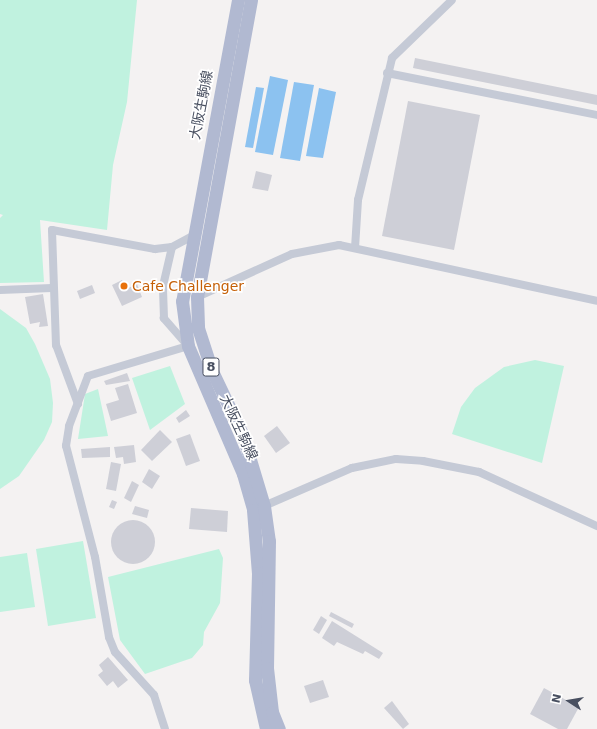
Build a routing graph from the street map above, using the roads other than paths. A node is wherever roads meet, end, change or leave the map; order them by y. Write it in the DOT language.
graph roads {
  1 [pos="238,0"];
  2 [pos="250,0"];
  3 [pos="452,0"];
  4 [pos="387,73"];
  5 [pos="597,115"];
  6 [pos="191,237"];
  7 [pos="172,247"];
  8 [pos="355,248"];
  9 [pos="52,288"];
  10 [pos="0,290"];
  11 [pos="196,297"];
  12 [pos="597,301"];
  13 [pos="188,346"];
  14 [pos="78,404"];
  15 [pos="264,506"];
  16 [pos="597,526"];
  17 [pos="165,729"];
  18 [pos="266,729"];
  19 [pos="279,729"];
  1 -- 6 [label="main road, 大阪生駒線 / 8"];
  2 -- 11 [label="main road, 大阪生駒線 / 8"];
  3 -- 4 [label="street"];
  4 -- 5 [label="street"];
  4 -- 8 [label="street"];
  6 -- 7 [label="street"];
  6 -- 13 [label="main road, 大阪生駒線 / 8"];
  7 -- 9 [label="street"];
  7 -- 13 [label="street"];
  8 -- 11 [label="street"];
  8 -- 12 [label="street"];
  9 -- 10 [label="street"];
  9 -- 14 [label="street"];
  11 -- 15 [label="main road, 大阪生駒線 / 8"];
  13 -- 14 [label="street"];
  13 -- 18 [label="main road, 大阪生駒線 / 8"];
  14 -- 17 [label="street"];
  15 -- 16 [label="street"];
  15 -- 19 [label="main road, 大阪生駒線 / 8"];
}
